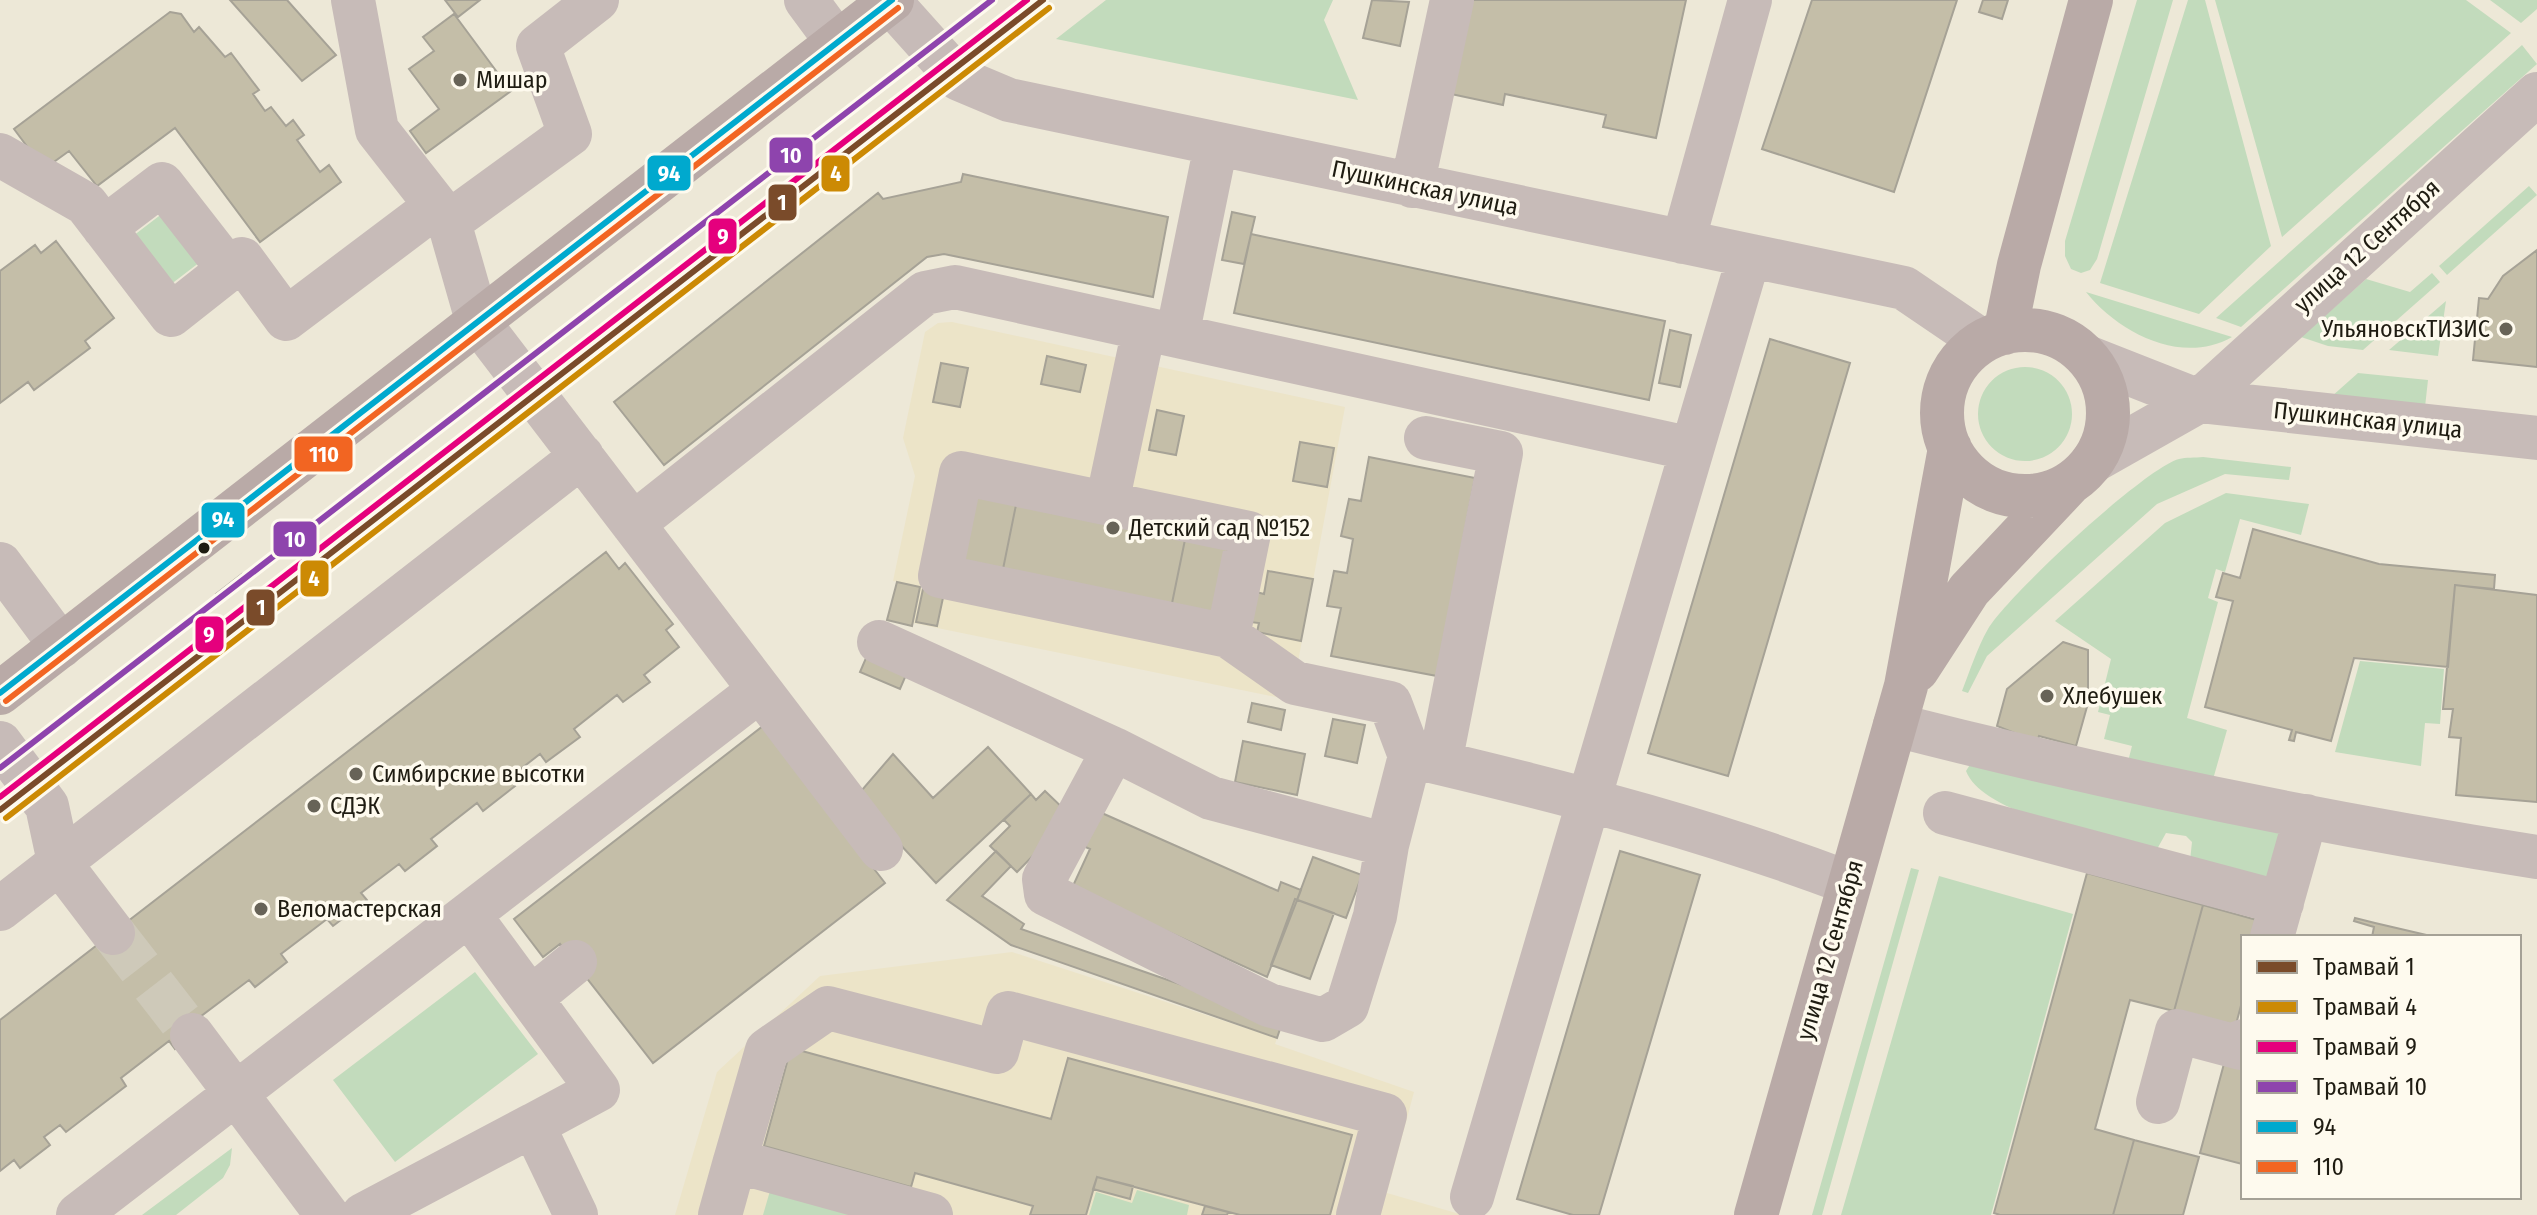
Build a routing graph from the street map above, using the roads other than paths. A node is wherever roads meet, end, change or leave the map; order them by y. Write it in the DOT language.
graph roads {
  1 [pos="353,0"];
  2 [pos="597,0"];
  3 [pos="806,0"];
  4 [pos="1452,0"];
  5 [pos="1750,0"];
  6 [pos="2091,0"];
  7 [pos="891,1"];
  8 [pos="837,42"];
  9 [pos="2537,94"];
  10 [pos="1216,145"];
  11 [pos="0,155"];
  12 [pos="1412,186"];
  13 [pos="442,214"];
  14 [pos="104,228"];
  15 [pos="1683,242"];
  16 [pos="1749,256"];
  17 [pos="229,270"];
  18 [pos="477,320"];
  19 [pos="1160,333"];
  20 [pos="1994,337"];
  21 [pos="2087,357"];
  22 [pos="2199,401"];
  23 [pos="1426,438"];
  24 [pos="2537,438"];
  25 [pos="1950,448"];
  26 [pos="1692,449"];
  27 [pos="582,456"];
  28 [pos="2081,472"];
  29 [pos="1107,503"];
  30 [pos="633,524"];
  31 [pos="0,564"];
  32 [pos="1228,636"];
  33 [pos="879,642"];
  34 [pos="61,646"];
  35 [pos="760,690"];
  36 [pos="0,693"];
  37 [pos="1901,706"];
  38 [pos="0,743"];
  39 [pos="1114,749"];
  40 [pos="1425,759"];
  41 [pos="1588,798"];
  42 [pos="1945,813"];
  43 [pos="2306,816"];
  44 [pos="1387,845"];
  45 [pos="881,849"];
  46 [pos="2537,857"];
  47 [pos="59,862"];
  48 [pos="1849,883"];
  49 [pos="0,909"];
  50 [pos="470,916"];
  51 [pos="2277,920"];
  52 [pos="113,933"];
  53 [pos="575,962"];
  54 [pos="531,998"];
  55 [pos="192,1035"];
  56 [pos="2241,1048"];
  57 [pos="237,1095"];
  58 [pos="2158,1102"];
  59 [pos="533,1125"];
  60 [pos="735,1161"];
  61 [pos="1472,1197"];
  62 [pos="78,1215"];
  63 [pos="327,1215"];
  64 [pos="363,1215"];
  65 [pos="576,1215"];
  66 [pos="720,1215"];
  67 [pos="931,1215"];
  68 [pos="1358,1215"];
  69 [pos="1756,1215"];
  1 -- 13 [label="street"];
  2 -- 13 [label="street"];
  3 -- 8 [label="street"];
  4 -- 12 [label="street"];
  5 -- 15 [label="street"];
  6 -- 20 [label="main road"];
  7 -- 8 [label="main road"];
  7 -- 10 [label="street, Пушкинская улица"];
  8 -- 18 [label="main road"];
  9 -- 22 [label="street, улица 12 Сентября"];
  10 -- 12 [label="street, Пушкинская улица"];
  10 -- 19 [label="street"];
  11 -- 14 [label="street"];
  12 -- 15 [label="street, Пушкинская улица"];
  13 -- 17 [label="street"];
  13 -- 18 [label="street"];
  14 -- 17 [label="street"];
  14 -- 17 [label="street"];
  15 -- 16 [label="street, Пушкинская улица"];
  16 -- 20 [label="street, Пушкинская улица"];
  16 -- 26 [label="street"];
  18 -- 27 [label="street"];
  18 -- 34 [label="main road"];
  19 -- 26 [label="street"];
  19 -- 29 [label="street"];
  19 -- 30 [label="street"];
  20 -- 21 [label="main road"];
  20 -- 25 [label="main road"];
  21 -- 22 [label="street, Пушкинская улица"];
  21 -- 28 [label="main road"];
  22 -- 24 [label="street, Пушкинская улица"];
  22 -- 28 [label="street"];
  23 -- 40 [label="street"];
  25 -- 28 [label="main road"];
  25 -- 37 [label="main road, улица 12 Сентября"];
  26 -- 41 [label="street"];
  27 -- 30 [label="street"];
  27 -- 47 [label="street"];
  28 -- 37 [label="main road, улица 12 Сентября"];
  29 -- 32 [label="street"];
  29 -- 32 [label="street"];
  30 -- 35 [label="street"];
  31 -- 34 [label="street"];
  32 -- 40 [label="street"];
  33 -- 39 [label="street"];
  34 -- 36 [label="main road"];
  35 -- 45 [label="street"];
  35 -- 50 [label="street"];
  37 -- 43 [label="street"];
  37 -- 48 [label="main road, улица 12 Сентября"];
  38 -- 47 [label="street"];
  39 -- 44 [label="street"];
  39 -- 44 [label="street"];
  40 -- 41 [label="street"];
  40 -- 44 [label="street"];
  41 -- 48 [label="street"];
  41 -- 61 [label="street"];
  42 -- 51 [label="street"];
  43 -- 46 [label="street"];
  43 -- 51 [label="street"];
  47 -- 49 [label="street"];
  47 -- 52 [label="street"];
  48 -- 69 [label="main road, улица 12 Сентября"];
  50 -- 54 [label="street"];
  50 -- 57 [label="street"];
  53 -- 54 [label="street"];
  54 -- 59 [label="street"];
  55 -- 57 [label="street"];
  56 -- 58 [label="street"];
  57 -- 62 [label="street"];
  57 -- 63 [label="street"];
  59 -- 64 [label="street"];
  59 -- 65 [label="street"];
  60 -- 66 [label="street"];
  60 -- 67 [label="street"];
  60 -- 68 [label="street"];
}
